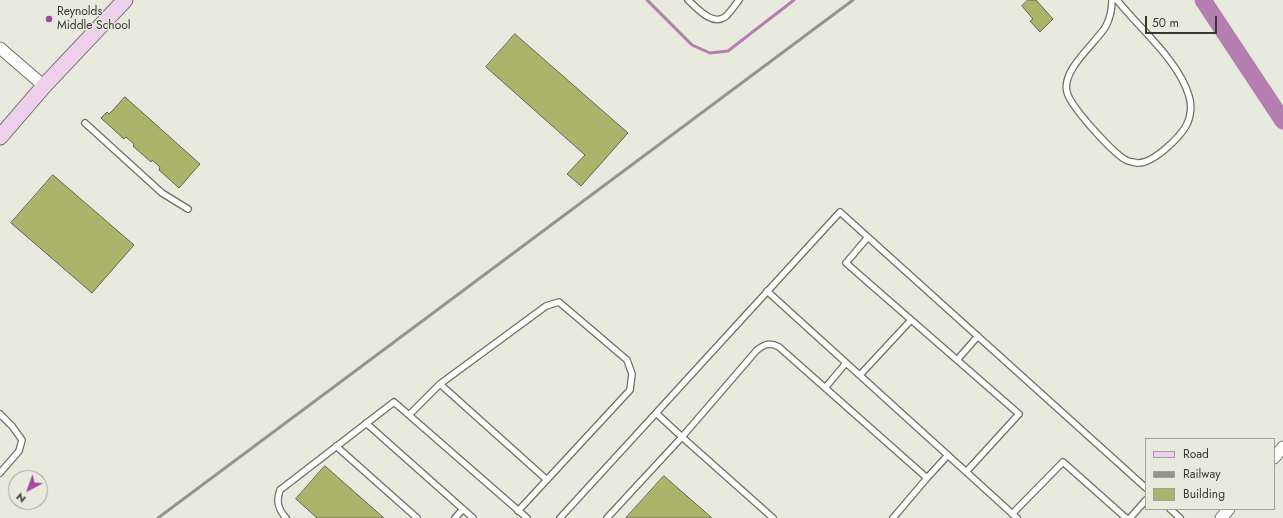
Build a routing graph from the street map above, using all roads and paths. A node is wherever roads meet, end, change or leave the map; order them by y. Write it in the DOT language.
graph roads {
  1 [pos="125,0"];
  2 [pos="688,0"];
  3 [pos="739,0"];
  4 [pos="1112,0"];
  5 [pos="1117,0"];
  6 [pos="0,48"];
  7 [pos="44,86"];
  8 [pos="85,123"];
  9 [pos="0,137"];
  10 [pos="188,209"];
  11 [pos="868,237"];
  12 [pos="767,291"];
  13 [pos="911,320"];
  14 [pos="978,336"];
  15 [pos="957,360"];
  16 [pos="846,363"];
  17 [pos="860,375"];
  18 [pos="440,384"];
  19 [pos="825,388"];
  20 [pos="656,413"];
  21 [pos="0,414"];
  22 [pos="409,415"];
  23 [pos="366,423"];
  24 [pos="682,437"];
  25 [pos="336,446"];
  26 [pos="948,455"];
  27 [pos="966,472"];
  28 [pos="0,473"];
  29 [pos="928,478"];
  30 [pos="547,480"];
  31 [pos="1145,487"];
  32 [pos="1145,501"];
  33 [pos="463,509"];
  34 [pos="1171,510"];
  35 [pos="1228,510"];
  36 [pos="518,511"];
  37 [pos="1012,514"];
  38 [pos="286,518"];
  39 [pos="417,518"];
  40 [pos="455,518"];
  41 [pos="473,518"];
  42 [pos="527,518"];
  43 [pos="560,518"];
  44 [pos="607,518"];
  45 [pos="773,518"];
  46 [pos="893,518"];
  47 [pos="1017,518"];
  48 [pos="1126,518"];
  49 [pos="1130,518"];
  50 [pos="1180,518"];
  51 [pos="1221,518"];
  1 -- 7 [label="street"];
  2 -- 3 [label="lane"];
  4 -- 5 [label="lane"];
  6 -- 7 [label="street"];
  7 -- 9 [label="street"];
  8 -- 10 [label="lane"];
  11 -- 12 [label="lane"];
  11 -- 13 [label="lane"];
  11 -- 14 [label="lane"];
  12 -- 16 [label="lane"];
  12 -- 20 [label="lane"];
  13 -- 15 [label="lane"];
  13 -- 17 [label="lane"];
  14 -- 15 [label="lane"];
  14 -- 31 [label="lane"];
  15 -- 27 [label="lane"];
  16 -- 17 [label="lane"];
  16 -- 19 [label="lane"];
  17 -- 26 [label="lane"];
  18 -- 22 [label="lane"];
  18 -- 30 [label="lane"];
  18 -- 30 [label="lane"];
  19 -- 24 [label="lane"];
  19 -- 29 [label="lane"];
  20 -- 24 [label="lane"];
  20 -- 43 [label="lane"];
  21 -- 28 [label="lane"];
  22 -- 23 [label="lane"];
  22 -- 36 [label="lane"];
  23 -- 25 [label="lane"];
  23 -- 33 [label="lane"];
  24 -- 44 [label="lane"];
  24 -- 45 [label="lane"];
  25 -- 38 [label="lane"];
  25 -- 39 [label="lane"];
  26 -- 27 [label="lane"];
  26 -- 29 [label="lane"];
  27 -- 37 [label="lane"];
  29 -- 46 [label="lane"];
  30 -- 36 [label="lane"];
  32 -- 49 [label="lane"];
  33 -- 40 [label="lane"];
  33 -- 41 [label="lane"];
  34 -- 50 [label="lane"];
  35 -- 51 [label="street"];
  36 -- 42 [label="lane"];
  37 -- 47 [label="lane"];
  37 -- 48 [label="lane"];
}
